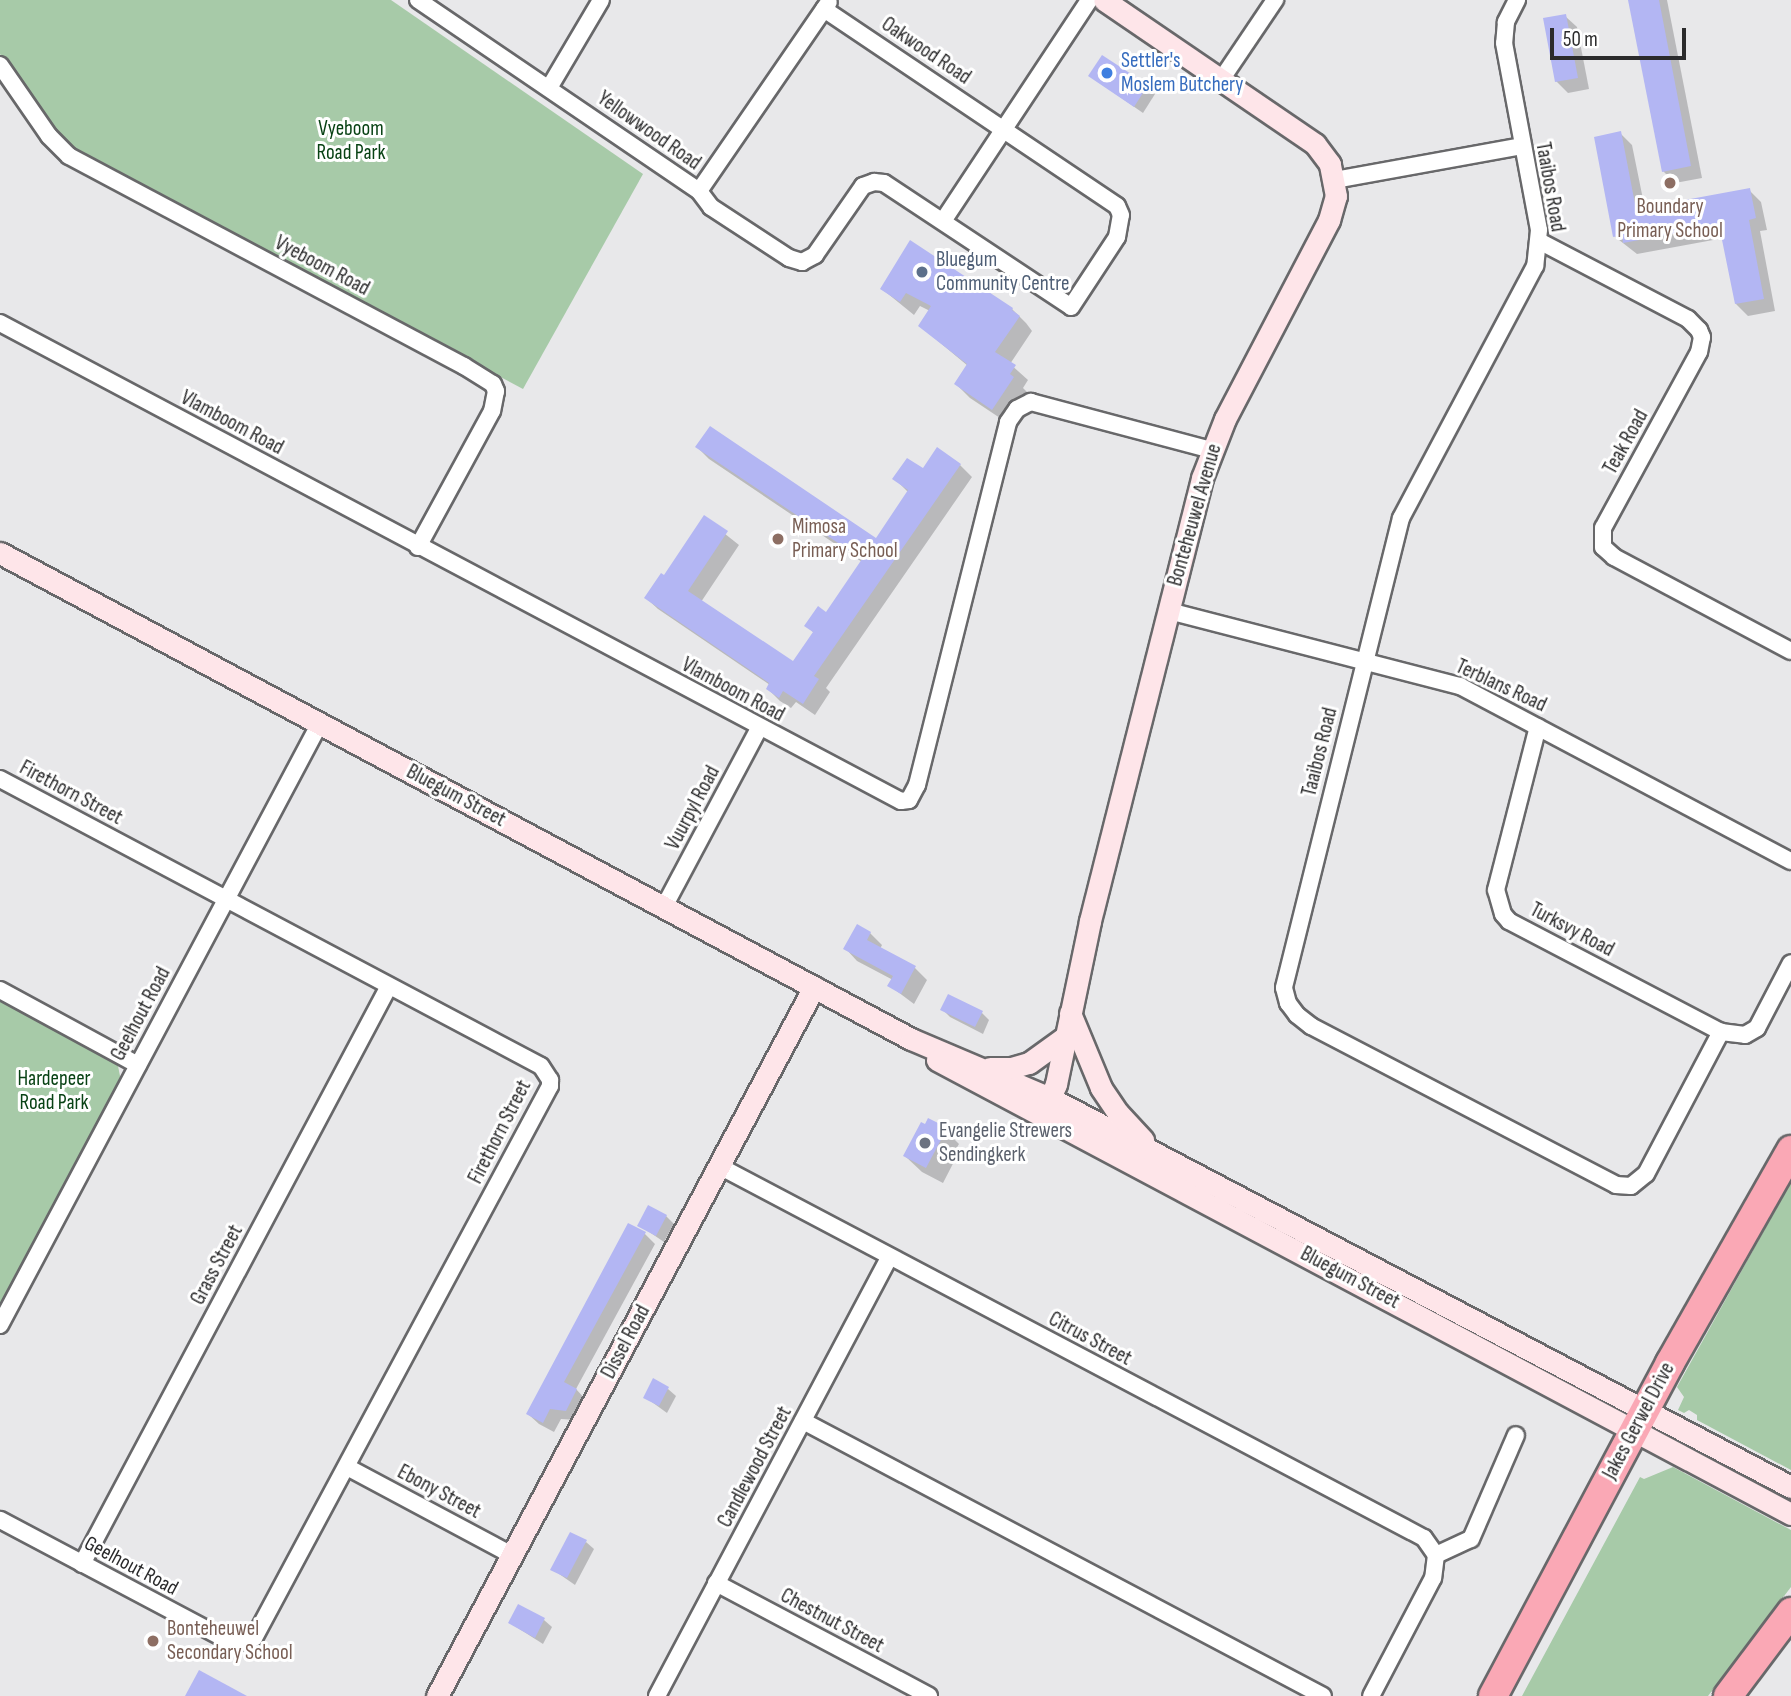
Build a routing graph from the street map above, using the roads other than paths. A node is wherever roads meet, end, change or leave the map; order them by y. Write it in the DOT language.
graph roads {
  1 [pos="418,0"];
  2 [pos="601,0"];
  3 [pos="1089,0"];
  4 [pos="1104,0"];
  5 [pos="1275,0"];
  6 [pos="1517,0"];
  7 [pos="827,4"];
  8 [pos="0,65"];
  9 [pos="1221,80"];
  10 [pos="549,88"];
  11 [pos="1004,128"];
  12 [pos="1522,146"];
  13 [pos="1335,180"];
  14 [pos="699,191"];
  15 [pos="943,221"];
  16 [pos="1539,241"];
  17 [pos="0,323"];
  18 [pos="1212,450"];
  19 [pos="418,547"];
  20 [pos="0,553"];
  21 [pos="1168,611"];
  22 [pos="1791,652"];
  23 [pos="1364,660"];
  24 [pos="320,723"];
  25 [pos="1538,727"];
  26 [pos="760,728"];
  27 [pos="0,779"];
  28 [pos="1791,861"];
  29 [pos="226,900"];
  30 [pos="664,907"];
  31 [pos="1791,963"];
  32 [pos="389,985"];
  33 [pos="814,987"];
  34 [pos="0,990"];
  35 [pos="1070,1013"];
  36 [pos="1721,1032"];
  37 [pos="1065,1037"];
  38 [pos="911,1039"];
  39 [pos="138,1065"];
  40 [pos="981,1066"];
  41 [pos="1046,1108"];
  42 [pos="1791,1150"];
  43 [pos="1156,1153"];
  44 [pos="719,1166"];
  45 [pos="889,1257"];
  46 [pos="0,1325"];
  47 [pos="803,1421"];
  48 [pos="1640,1421"];
  49 [pos="1516,1435"];
  50 [pos="347,1467"];
  51 [pos="1791,1488"];
  52 [pos="1791,1514"];
  53 [pos="0,1520"];
  54 [pos="512,1555"];
  55 [pos="1436,1555"];
  56 [pos="82,1564"];
  57 [pos="716,1583"];
  58 [pos="1791,1612"];
  59 [pos="244,1643"];
  60 [pos="437,1696"];
  61 [pos="657,1696"];
  62 [pos="929,1696"];
  63 [pos="1323,1696"];
  64 [pos="1371,1696"];
  65 [pos="1493,1696"];
  66 [pos="1728,1696"];
  1 -- 10 [label="street, Yellowwood Road"];
  2 -- 10 [label="street"];
  3 -- 11 [label="street"];
  4 -- 9 [label="street"];
  5 -- 9 [label="street"];
  6 -- 12 [label="street, Taaibos Road"];
  7 -- 11 [label="street, Oakwood Road"];
  7 -- 14 [label="street, Yellowwood Road"];
  8 -- 19 [label="street, Vyeboom Road"];
  9 -- 13 [label="street"];
  10 -- 14 [label="street, Yellowwood Road"];
  11 -- 15 [label="street"];
  11 -- 15 [label="street, Oakwood Road"];
  12 -- 13 [label="street"];
  12 -- 16 [label="street, Taaibos Road"];
  13 -- 18 [label="street, Bonteheuwel Avenue"];
  14 -- 15 [label="street"];
  16 -- 22 [label="street, Teak Road"];
  16 -- 23 [label="street, Taaibos Road"];
  17 -- 19 [label="street, Vlamboom Road"];
  18 -- 21 [label="street, Bonteheuwel Avenue"];
  18 -- 26 [label="street, Vlamboom Road"];
  19 -- 26 [label="street, Vlamboom Road"];
  20 -- 24 [label="street, Bluegum Street"];
  21 -- 23 [label="street, Terblans Road"];
  21 -- 35 [label="street, Bonteheuwel Avenue"];
  23 -- 25 [label="street, Terblans Road"];
  23 -- 36 [label="street, Taaibos Road"];
  24 -- 29 [label="street, Geelhout Road"];
  24 -- 30 [label="street, Bluegum Street"];
  25 -- 28 [label="street, Terblans Road"];
  25 -- 36 [label="street, Turksvy Road"];
  26 -- 30 [label="street, Vuurpyl Road"];
  27 -- 29 [label="street, Firethorn Street"];
  29 -- 32 [label="street, Firethorn Street"];
  29 -- 39 [label="street, Geelhout Road"];
  30 -- 33 [label="street, Bluegum Street"];
  31 -- 36 [label="street"];
  32 -- 50 [label="street, Firethorn Street"];
  32 -- 56 [label="street, Grass Street"];
  33 -- 38 [label="street, Bluegum Street"];
  33 -- 44 [label="street, Dissel Road"];
  34 -- 39 [label="street"];
  35 -- 37 [label="street, Bonteheuwel Avenue"];
  35 -- 43 [label="street"];
  37 -- 40 [label="street"];
  37 -- 41 [label="street, Bonteheuwel Avenue"];
  38 -- 40 [label="street, Bluegum Street"];
  38 -- 41 [label="street, Bluegum Street"];
  39 -- 46 [label="street, Geelhout Road"];
  40 -- 41 [label="street, Bluegum Street"];
  41 -- 43 [label="street, Bluegum Street"];
  41 -- 48 [label="street, Bluegum Street"];
  42 -- 48 [label="highway, Jakes Gerwel Drive"];
  43 -- 48 [label="street, Bluegum Street"];
  44 -- 45 [label="street, Citrus Street"];
  44 -- 54 [label="street, Dissel Road"];
  45 -- 47 [label="street, Candlewood Street"];
  45 -- 55 [label="street, Citrus Street"];
  47 -- 57 [label="street, Candlewood Street"];
  47 -- 63 [label="street"];
  48 -- 51 [label="street, Bluegum Street"];
  48 -- 52 [label="street, Bluegum Street"];
  48 -- 65 [label="highway, Jakes Gerwel Drive"];
  49 -- 55 [label="street"];
  50 -- 54 [label="street, Ebony Street"];
  50 -- 59 [label="street, Firethorn Street"];
  53 -- 56 [label="street, Geelhout Road"];
  54 -- 60 [label="street, Dissel Road"];
  55 -- 64 [label="street"];
  56 -- 59 [label="street, Geelhout Road"];
  57 -- 61 [label="street, Candlewood Street"];
  57 -- 62 [label="street, Chestnut Street"];
  58 -- 66 [label="highway"];
}
